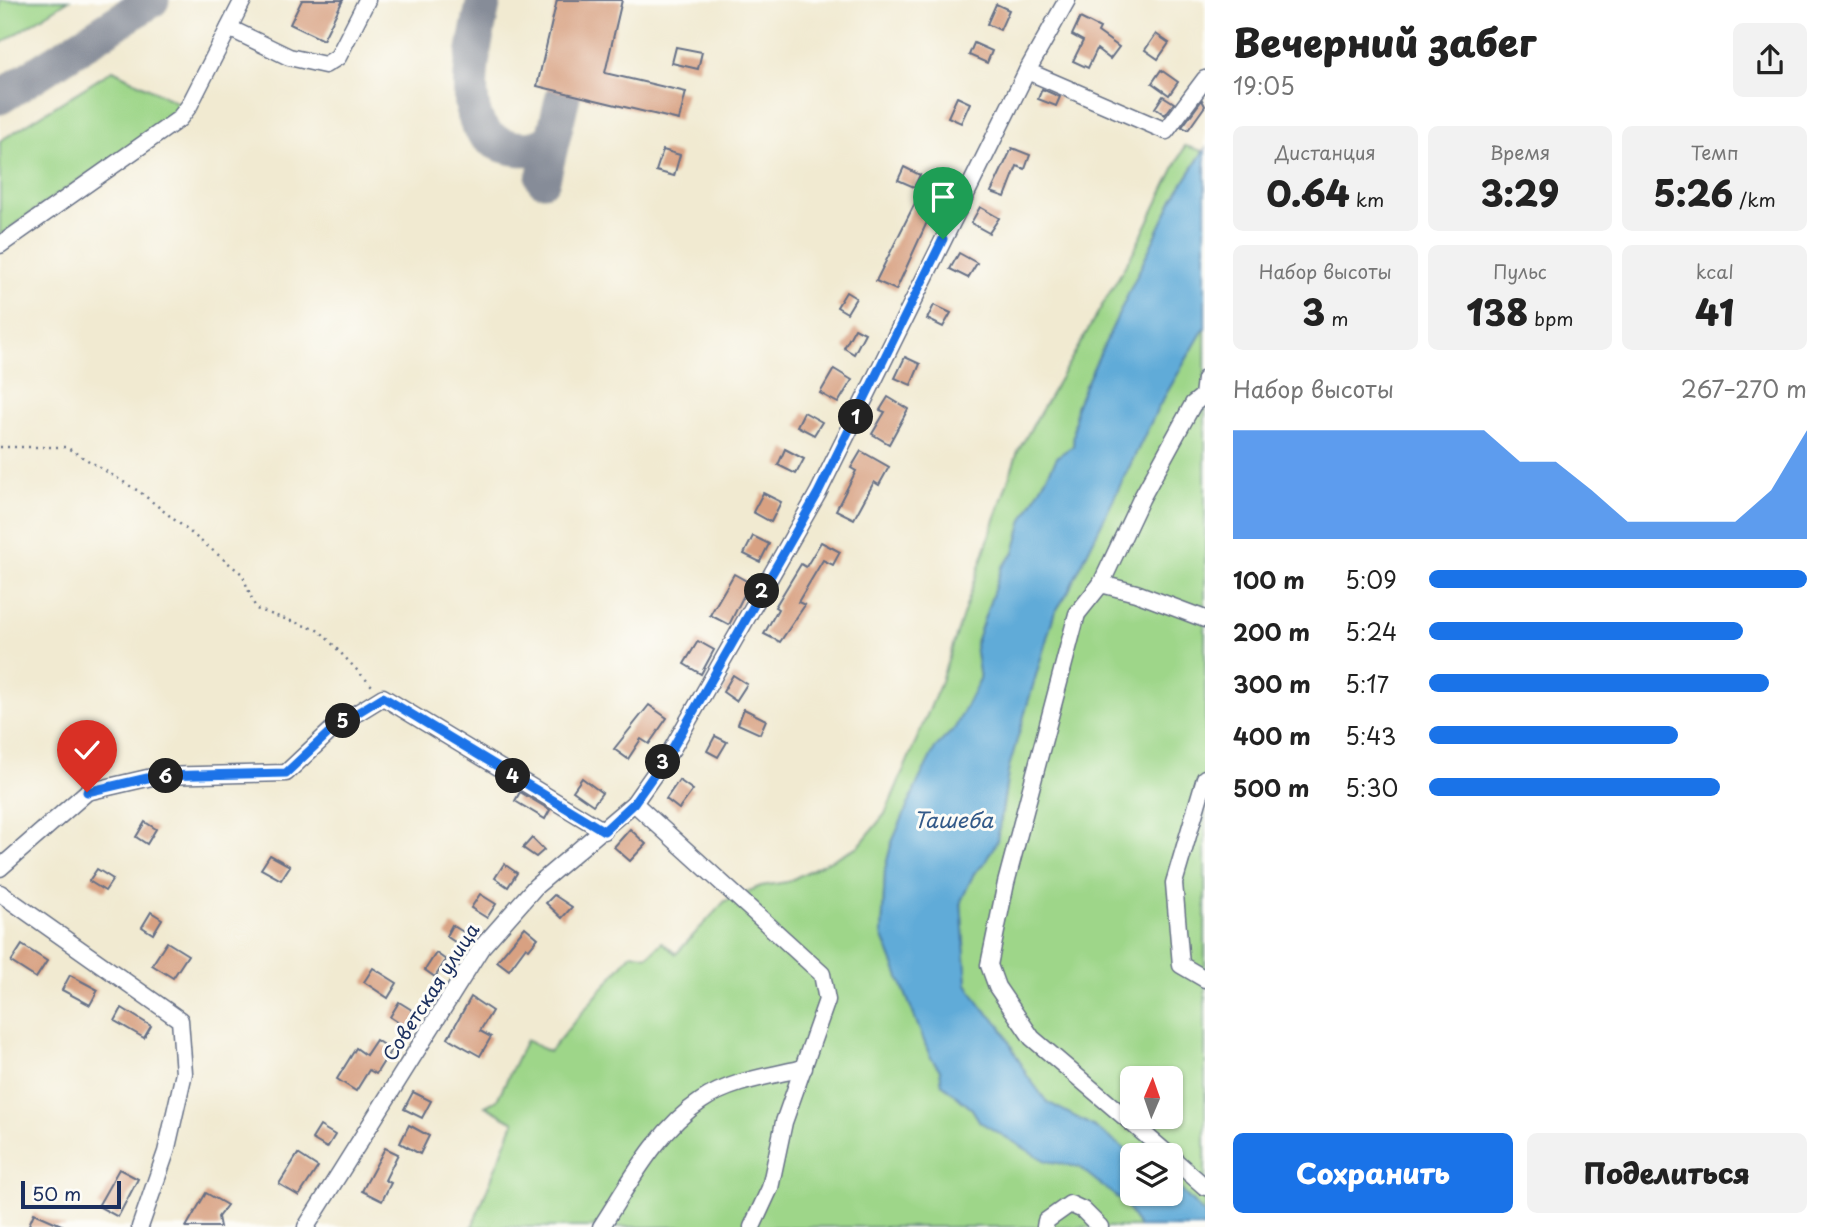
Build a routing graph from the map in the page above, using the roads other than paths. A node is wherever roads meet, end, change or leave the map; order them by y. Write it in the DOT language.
graph roads {
  1 [pos="243,0"];
  2 [pos="366,0"];
  3 [pos="1067,0"];
  4 [pos="229,28"];
  5 [pos="1027,71"];
  6 [pos="1205,79"];
  7 [pos="0,245"];
  8 [pos="1205,390"];
  9 [pos="1101,584"];
  10 [pos="1205,619"];
  11 [pos="1205,778"];
  12 [pos="634,803"];
  13 [pos="604,831"];
  14 [pos="0,868"];
  15 [pos="0,893"];
  16 [pos="1205,979"];
  17 [pos="804,1068"];
  18 [pos="1155,1143"];
  19 [pos="1183,1168"];
  20 [pos="1205,1187"];
  21 [pos="139,1227"];
  22 [pos="306,1227"];
  23 [pos="601,1227"];
  24 [pos="752,1227"];
  25 [pos="1045,1227"];
  26 [pos="1100,1227"];
  1 -- 4 [label="street"];
  2 -- 4 [label="street"];
  3 -- 5 [label="street, Советская улица"];
  4 -- 7 [label="street"];
  5 -- 6 [label="street"];
  5 -- 12 [label="street, Советская улица"];
  8 -- 9 [label="street"];
  9 -- 10 [label="street"];
  9 -- 18 [label="street"];
  11 -- 16 [label="street"];
  12 -- 13 [label="street, Советская улица"];
  12 -- 17 [label="street"];
  13 -- 14 [label="street"];
  13 -- 22 [label="street, Советская улица"];
  15 -- 21 [label="street"];
  17 -- 23 [label="street"];
  17 -- 24 [label="street"];
  19 -- 20 [label="street"];
  25 -- 26 [label="street"];
}
